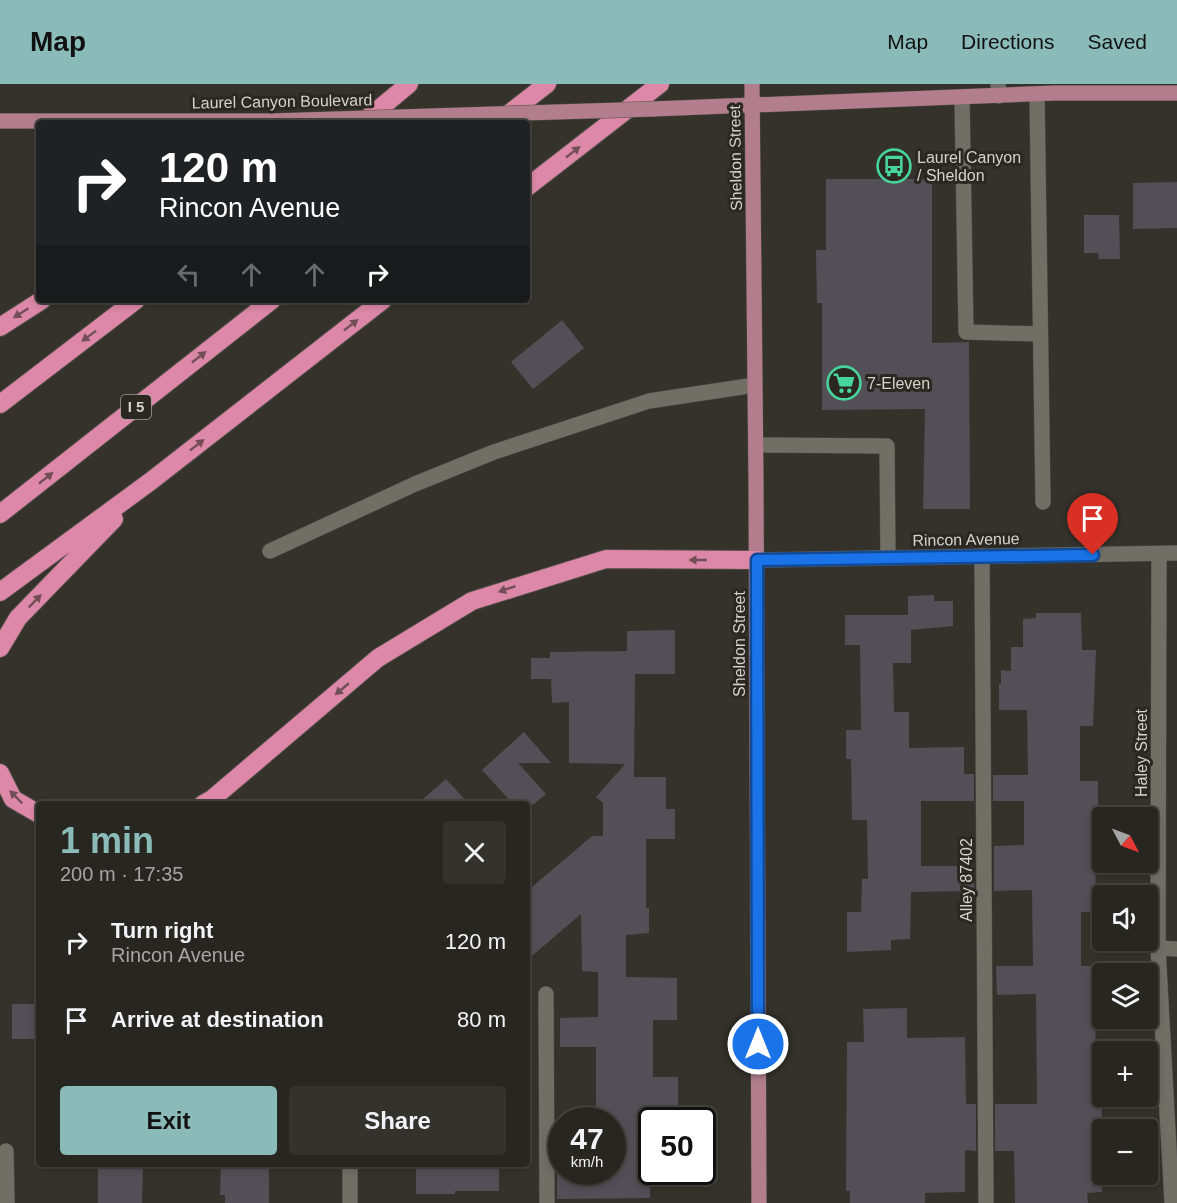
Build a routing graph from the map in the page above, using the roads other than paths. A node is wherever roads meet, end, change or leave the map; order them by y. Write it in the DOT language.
graph roads {
  1 [pos="409,84"];
  2 [pos="547,84"];
  3 [pos="660,84"];
  4 [pos="752,84"];
  5 [pos="1116,89"];
  6 [pos="999,90"];
  7 [pos="1177,93"];
  8 [pos="1037,94"];
  9 [pos="962,96"];
  10 [pos="753,104"];
  11 [pos="304,120"];
  12 [pos="366,120"];
  13 [pos="501,120"];
  14 [pos="0,121"];
  15 [pos="36,121"];
  16 [pos="530,185"];
  17 [pos="37,303"];
  18 [pos="132,303"];
  19 [pos="268,303"];
  20 [pos="379,303"];
  21 [pos="0,327"];
  22 [pos="1039,334"];
  23 [pos="755,385"];
  24 [pos="0,404"];
  25 [pos="756,445"];
  26 [pos="151,482"];
  27 [pos="1043,502"];
  28 [pos="0,514"];
  29 [pos="270,551"];
  30 [pos="1159,554"];
  31 [pos="1177,554"];
  32 [pos="982,556"];
  33 [pos="888,558"];
  34 [pos="757,560"];
  35 [pos="0,592"];
  36 [pos="0,648"];
  37 [pos="0,773"];
  38 [pos="208,801"];
  39 [pos="36,812"];
  40 [pos="1158,948"];
  41 [pos="1177,949"];
  42 [pos="546,994"];
  43 [pos="6,1151"];
  44 [pos="350,1167"];
  45 [pos="7,1203"];
  46 [pos="350,1203"];
  47 [pos="547,1203"];
  48 [pos="759,1203"];
  49 [pos="986,1203"];
  50 [pos="1172,1203"];
  1 -- 12 [label="highway"];
  2 -- 13 [label="highway"];
  16 -- 3 [label="highway, one-way"];
  4 -- 10 [label="main road, Sheldon Street"];
  5 -- 7 [label="main road, Laurel Canyon Boulevard"];
  5 -- 8 [label="main road, Laurel Canyon Boulevard"];
  6 -- 8 [label="main road, Laurel Canyon Boulevard"];
  6 -- 9 [label="main road, Laurel Canyon Boulevard"];
  8 -- 22 [label="street"];
  9 -- 10 [label="main road, Laurel Canyon Boulevard"];
  9 -- 22 [label="street"];
  10 -- 11 [label="main road, Laurel Canyon Boulevard, bridge"];
  10 -- 23 [label="main road, Sheldon Street"];
  14 -- 15 [label="main road, Laurel Canyon Boulevard, bridge"];
  17 -- 21 [label="highway, one-way"];
  18 -- 24 [label="highway, one-way"];
  28 -- 19 [label="highway, I 5, one-way"];
  26 -- 20 [label="highway, one-way"];
  22 -- 27 [label="street"];
  23 -- 25 [label="main road, Sheldon Street"];
  23 -- 29 [label="street"];
  25 -- 33 [label="street"];
  25 -- 34 [label="main road, Sheldon Street"];
  26 -- 35 [label="highway"];
  36 -- 26 [label="highway, one-way"];
  30 -- 31 [label="street, Rincon Avenue"];
  30 -- 32 [label="street, Rincon Avenue"];
  30 -- 40 [label="street, Haley Street"];
  32 -- 33 [label="street, Rincon Avenue"];
  32 -- 49 [label="street, Alley 87402"];
  33 -- 34 [label="street, Rincon Avenue"];
  34 -- 38 [label="highway, one-way"];
  34 -- 48 [label="main road, Sheldon Street"];
  39 -- 37 [label="highway, one-way"];
  40 -- 41 [label="street"];
  40 -- 50 [label="street, Haley Street"];
  42 -- 47 [label="street"];
  43 -- 45 [label="street"];
  44 -- 46 [label="street"];
}
